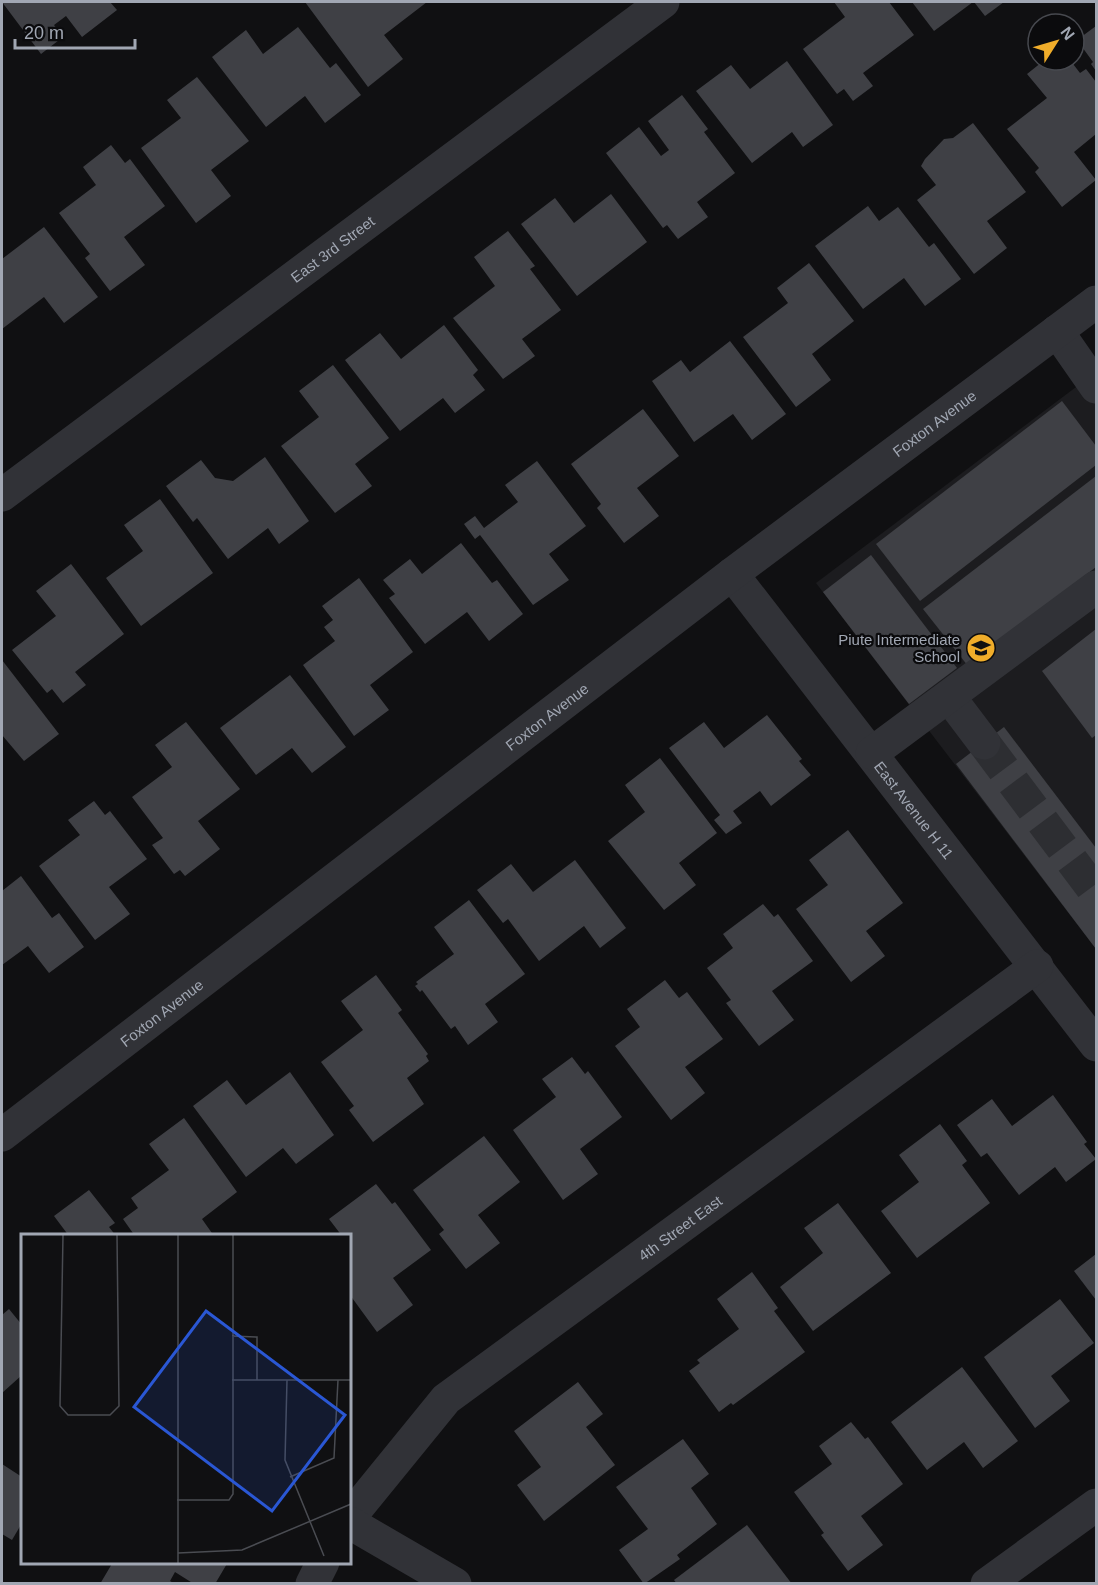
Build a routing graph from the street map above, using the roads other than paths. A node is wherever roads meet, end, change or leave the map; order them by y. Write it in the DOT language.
graph roads {
  1 [pos="663,2"];
  2 [pos="1096,302"];
  3 [pos="1057,331"];
  4 [pos="1096,387"];
  5 [pos="2,495"];
  6 [pos="732,574"];
  7 [pos="1096,587"];
  8 [pos="950,698"];
  9 [pos="984,743"];
  10 [pos="872,753"];
  11 [pos="1037,966"];
  12 [pos="1096,1046"];
  13 [pos="2,1135"];
  14 [pos="1096,1505"];
  15 [pos="351,1516"];
  16 [pos="351,1523"];
  17 [pos="322,1564"];
  18 [pos="312,1584"];
  19 [pos="455,1584"];
  20 [pos="987,1584"];
  1 -- 5 [label="street, East 3rd Street"];
  2 -- 3 [label="street, Foxton Avenue"];
  3 -- 4 [label="street"];
  3 -- 6 [label="street, Foxton Avenue"];
  6 -- 10 [label="street, East Avenue H 11"];
  6 -- 13 [label="street, Foxton Avenue"];
  7 -- 8 [label="street"];
  8 -- 9 [label="street"];
  8 -- 10 [label="street"];
  10 -- 11 [label="street, East Avenue H 11"];
  11 -- 12 [label="street, East Avenue H 11"];
  11 -- 15 [label="street, 4th Street East"];
  14 -- 20 [label="street"];
  16 -- 19 [label="street"];
  17 -- 18 [label="street"];
}
